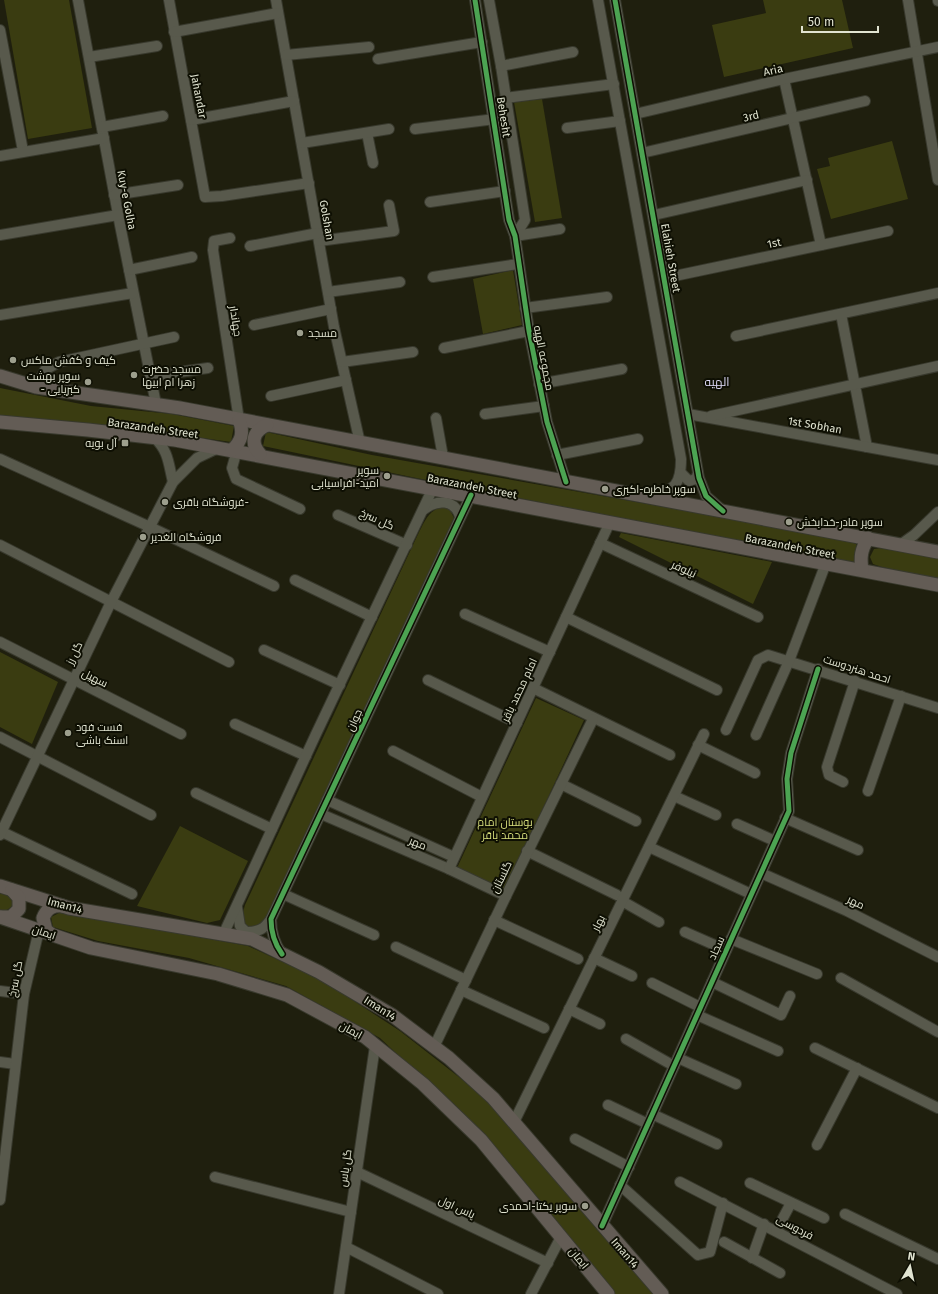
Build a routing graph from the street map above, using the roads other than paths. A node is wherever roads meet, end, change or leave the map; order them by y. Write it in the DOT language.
graph roads {
  1 [pos="78,0"];
  2 [pos="169,0"];
  3 [pos="276,0"];
  4 [pos="475,0"];
  5 [pos="489,0"];
  6 [pos="598,0"];
  7 [pos="615,0"];
  8 [pos="908,0"];
  9 [pos="278,13"];
  10 [pos="0,30"];
  11 [pos="174,32"];
  12 [pos="482,42"];
  13 [pos="157,46"];
  14 [pos="938,46"];
  15 [pos="369,47"];
  16 [pos="917,50"];
  17 [pos="573,52"];
  18 [pos="286,55"];
  19 [pos="625,56"];
  20 [pos="89,57"];
  21 [pos="609,58"];
  22 [pos="378,59"];
  23 [pos="501,66"];
  24 [pos="4,74"];
  25 [pos="784,79"];
  26 [pos="614,84"];
  27 [pos="505,98"];
  28 [pos="294,101"];
  29 [pos="865,101"];
  30 [pos="635,114"];
  31 [pos="163,116"];
  32 [pos="495,119"];
  33 [pos="793,119"];
  34 [pos="191,120"];
  35 [pos="620,120"];
  36 [pos="568,128"];
  37 [pos="389,129"];
  38 [pos="415,129"];
  39 [pos="103,132"];
  40 [pos="367,133"];
  41 [pos="934,133"];
  42 [pos="302,143"];
  43 [pos="23,151"];
  44 [pos="642,153"];
  45 [pos="0,156"];
  46 [pos="373,163"];
  47 [pos="806,180"];
  48 [pos="938,180"];
  49 [pos="309,183"];
  50 [pos="178,185"];
  51 [pos="505,191"];
  52 [pos="114,195"];
  53 [pos="430,202"];
  54 [pos="389,205"];
  55 [pos="118,215"];
  56 [pos="654,215"];
  57 [pos="560,228"];
  58 [pos="888,230"];
  59 [pos="0,235"];
  60 [pos="515,236"];
  61 [pos="318,237"];
  62 [pos="230,238"];
  63 [pos="821,245"];
  64 [pos="250,246"];
  65 [pos="192,257"];
  66 [pos="518,264"];
  67 [pos="129,270"];
  68 [pos="432,277"];
  69 [pos="665,278"];
  70 [pos="400,282"];
  71 [pos="328,292"];
  72 [pos="133,293"];
  73 [pos="938,293"];
  74 [pos="607,297"];
  75 [pos="525,308"];
  76 [pos="331,309"];
  77 [pos="841,314"];
  78 [pos="0,315"];
  79 [pos="254,324"];
  80 [pos="529,331"];
  81 [pos="736,336"];
  82 [pos="174,337"];
  83 [pos="144,344"];
  84 [pos="444,348"];
  85 [pos="413,352"];
  86 [pos="342,362"];
  87 [pos="938,366"];
  88 [pos="208,368"];
  89 [pos="622,368"];
  90 [pos="0,376"];
  91 [pos="150,376"];
  92 [pos="346,380"];
  93 [pos="539,384"];
  94 [pos="854,384"];
  95 [pos="36,387"];
  96 [pos="271,396"];
  97 [pos="156,404"];
  98 [pos="544,406"];
  99 [pos="485,414"];
  100 [pos="688,414"];
  101 [pos="436,418"];
  102 [pos="706,418"];
  103 [pos="239,420"];
  104 [pos="0,422"];
  105 [pos="267,425"];
  106 [pos="154,437"];
  107 [pos="638,439"];
  108 [pos="360,443"];
  109 [pos="867,447"];
  110 [pos="218,448"];
  111 [pos="234,450"];
  112 [pos="260,454"];
  113 [pos="557,455"];
  114 [pos="443,457"];
  115 [pos="0,459"];
  116 [pos="938,460"];
  117 [pos="681,473"];
  118 [pos="698,473"];
  119 [pos="173,482"];
  120 [pos="566,482"];
  121 [pos="434,488"];
  122 [pos="470,496"];
  123 [pos="650,497"];
  124 [pos="300,509"];
  125 [pos="423,510"];
  126 [pos="723,511"];
  127 [pos="938,512"];
  128 [pos="338,515"];
  129 [pos="460,518"];
  130 [pos="610,522"];
  131 [pos="150,527"];
  132 [pos="868,538"];
  133 [pos="600,543"];
  134 [pos="0,545"];
  135 [pos="406,545"];
  136 [pos="900,545"];
  137 [pos="938,552"];
  138 [pos="826,563"];
  139 [pos="862,570"];
  140 [pos="295,580"];
  141 [pos="938,585"];
  142 [pos="274,586"];
  143 [pos="112,602"];
  144 [pos="465,614"];
  145 [pos="372,617"];
  146 [pos="566,617"];
  147 [pos="758,617"];
  148 [pos="0,642"];
  149 [pos="264,650"];
  150 [pos="550,652"];
  151 [pos="789,661"];
  152 [pos="229,662"];
  153 [pos="818,669"];
  154 [pos="428,680"];
  155 [pos="74,681"];
  156 [pos="855,682"];
  157 [pos="340,685"];
  158 [pos="533,688"];
  159 [pos="717,690"];
  160 [pos="901,696"];
  161 [pos="938,708"];
  162 [pos="593,719"];
  163 [pos="517,723"];
  164 [pos="235,724"];
  165 [pos="726,730"];
  166 [pos="181,734"];
  167 [pos="704,734"];
  168 [pos="756,735"];
  169 [pos="0,737"];
  170 [pos="698,745"];
  171 [pos="393,752"];
  172 [pos="670,755"];
  173 [pos="306,756"];
  174 [pos="37,757"];
  175 [pos="755,773"];
  176 [pos="843,782"];
  177 [pos="561,784"];
  178 [pos="868,791"];
  179 [pos="196,793"];
  180 [pos="674,796"];
  181 [pos="482,797"];
  182 [pos="327,800"];
  183 [pos="151,814"];
  184 [pos="321,814"];
  185 [pos="716,816"];
  186 [pos="785,818"];
  187 [pos="636,821"];
  188 [pos="737,824"];
  189 [pos="272,829"];
  190 [pos="1,833"];
  191 [pos="775,841"];
  192 [pos="649,847"];
  193 [pos="858,850"];
  194 [pos="527,851"];
  195 [pos="454,857"];
  196 [pos="449,868"];
  197 [pos="761,873"];
  198 [pos="6,888"];
  199 [pos="132,894"];
  200 [pos="283,894"];
  201 [pos="751,894"];
  202 [pos="506,896"];
  203 [pos="619,898"];
  204 [pos="237,905"];
  205 [pos="63,906"];
  206 [pos="0,917"];
  207 [pos="271,919"];
  208 [pos="494,920"];
  209 [pos="659,922"];
  210 [pos="45,932"];
  211 [pos="685,932"];
  212 [pos="223,935"];
  213 [pos="374,936"];
  214 [pos="731,939"];
  215 [pos="396,946"];
  216 [pos="726,950"];
  217 [pos="282,954"];
  218 [pos="938,957"];
  219 [pos="594,958"];
  220 [pos="578,959"];
  221 [pos="817,974"];
  222 [pos="632,976"];
  223 [pos="841,978"];
  224 [pos="466,980"];
  225 [pos="712,982"];
  226 [pos="652,983"];
  227 [pos="461,990"];
  228 [pos="0,991"];
  229 [pos="24,994"];
  230 [pos="790,996"];
  231 [pos="569,1009"];
  232 [pos="699,1011"];
  233 [pos="600,1024"];
  234 [pos="544,1028"];
  235 [pos="938,1032"];
  236 [pos="626,1039"];
  237 [pos="375,1046"];
  238 [pos="434,1047"];
  239 [pos="815,1048"];
  240 [pos="778,1051"];
  241 [pos="0,1062"];
  242 [pos="676,1062"];
  243 [pos="15,1064"];
  244 [pos="857,1068"];
  245 [pos="736,1084"];
  246 [pos="608,1105"];
  247 [pos="938,1108"];
  248 [pos="650,1119"];
  249 [pos="514,1122"];
  250 [pos="574,1139"];
  251 [pos="717,1144"];
  252 [pos="3,1145"];
  253 [pos="816,1145"];
  254 [pos="629,1167"];
  255 [pos="357,1172"];
  256 [pos="215,1177"];
  257 [pos="680,1182"];
  258 [pos="750,1183"];
  259 [pos="620,1185"];
  260 [pos="0,1200"];
  261 [pos="723,1203"];
  262 [pos="791,1203"];
  263 [pos="351,1212"];
  264 [pos="846,1214"];
  265 [pos="824,1218"];
  266 [pos="764,1224"];
  267 [pos="602,1226"];
  268 [pos="776,1231"];
  269 [pos="561,1237"];
  270 [pos="724,1242"];
  271 [pos="346,1247"];
  272 [pos="752,1258"];
  273 [pos="938,1259"];
  274 [pos="548,1263"];
  275 [pos="780,1273"];
  276 [pos="339,1294"];
  277 [pos="438,1294"];
  278 [pos="531,1294"];
  279 [pos="608,1294"];
  280 [pos="662,1294"];
  281 [pos="897,1294"];
  1 -- 20 [label="street, Kuy-e Golha"];
  2 -- 11 [label="street, Jahandar"];
  3 -- 9 [label="street, Golshan"];
  4 -- 12 [label="street, Behesht"];
  5 -- 23 [label="street, Behesht"];
  6 -- 21 [label="street"];
  7 -- 19 [label="street, Elahieh Street"];
  8 -- 16 [label="street"];
  9 -- 11 [label="street"];
  9 -- 18 [label="street, Golshan"];
  10 -- 24 [label="street"];
  11 -- 34 [label="street, Jahandar"];
  12 -- 22 [label="street"];
  12 -- 32 [label="street, Behesht"];
  13 -- 20 [label="street"];
  14 -- 16 [label="street, Aria"];
  15 -- 18 [label="street"];
  16 -- 25 [label="street, Aria"];
  16 -- 41 [label="street"];
  17 -- 23 [label="street"];
  18 -- 28 [label="street, Golshan"];
  19 -- 21 [label="street"];
  19 -- 30 [label="street, Elahieh Street"];
  20 -- 39 [label="street, Kuy-e Golha"];
  21 -- 26 [label="street"];
  23 -- 27 [label="street, Behesht"];
  24 -- 43 [label="street"];
  25 -- 30 [label="street, Aria"];
  25 -- 33 [label="street"];
  26 -- 27 [label="street"];
  26 -- 35 [label="street"];
  27 -- 60 [label="street, Behesht"];
  28 -- 34 [label="street"];
  28 -- 42 [label="street, Golshan"];
  29 -- 33 [label="street, 3rd"];
  30 -- 44 [label="street, Elahieh Street"];
  31 -- 39 [label="street"];
  32 -- 38 [label="street"];
  32 -- 51 [label="street, Behesht"];
  33 -- 44 [label="street, 3rd"];
  33 -- 47 [label="street"];
  34 -- 49 [label="street, Jahandar"];
  35 -- 36 [label="street"];
  35 -- 117 [label="street"];
  37 -- 40 [label="street"];
  39 -- 43 [label="street"];
  39 -- 52 [label="street, Kuy-e Golha"];
  40 -- 42 [label="street"];
  40 -- 46 [label="street"];
  41 -- 48 [label="street"];
  42 -- 49 [label="street, Golshan"];
  43 -- 45 [label="street"];
  44 -- 56 [label="street, Elahieh Street"];
  47 -- 56 [label="street"];
  47 -- 63 [label="street"];
  49 -- 61 [label="street, Golshan"];
  50 -- 52 [label="street"];
  51 -- 53 [label="street"];
  51 -- 60 [label="street, Behesht"];
  52 -- 55 [label="street, Kuy-e Golha"];
  54 -- 61 [label="street"];
  55 -- 59 [label="street"];
  55 -- 67 [label="street, Kuy-e Golha"];
  56 -- 69 [label="street, Elahieh Street"];
  57 -- 60 [label="street"];
  58 -- 63 [label="street, 1st"];
  60 -- 66 [label="street, مجموعه الهیه"];
  61 -- 64 [label="street"];
  61 -- 71 [label="street, Golshan"];
  62 -- 103 [label="street, جهاندار"];
  63 -- 69 [label="street, 1st"];
  65 -- 67 [label="street"];
  66 -- 68 [label="street"];
  66 -- 75 [label="street, مجموعه الهیه"];
  67 -- 72 [label="street, Kuy-e Golha"];
  69 -- 100 [label="street, Elahieh Street"];
  70 -- 71 [label="street"];
  71 -- 76 [label="street, Golshan"];
  72 -- 78 [label="street"];
  72 -- 83 [label="street, Kuy-e Golha"];
  73 -- 77 [label="street"];
  74 -- 75 [label="street"];
  75 -- 80 [label="street, مجموعه الهیه"];
  76 -- 79 [label="street"];
  76 -- 86 [label="street, Golshan"];
  77 -- 81 [label="street"];
  77 -- 94 [label="street"];
  80 -- 84 [label="street"];
  80 -- 93 [label="street, مجموعه الهیه"];
  82 -- 83 [label="street"];
  83 -- 91 [label="street, Kuy-e Golha"];
  83 -- 95 [label="street"];
  85 -- 86 [label="street"];
  86 -- 92 [label="street, Golshan"];
  87 -- 94 [label="street"];
  88 -- 91 [label="street"];
  89 -- 93 [label="street"];
  90 -- 95 [label="main road, Barazandeh Street"];
  91 -- 97 [label="street, Kuy-e Golha"];
  92 -- 96 [label="street"];
  92 -- 108 [label="street, Golshan"];
  93 -- 98 [label="street, مجموعه الهیه"];
  94 -- 102 [label="street"];
  94 -- 109 [label="street"];
  95 -- 97 [label="main road, Barazandeh Street"];
  97 -- 103 [label="main road, Barazandeh Street"];
  98 -- 99 [label="street"];
  98 -- 113 [label="street, مجموعه الهیه"];
  100 -- 102 [label="street, 1st Sobhan"];
  100 -- 118 [label="street, Elahieh Street"];
  101 -- 114 [label="street"];
  102 -- 109 [label="street, 1st Sobhan"];
  103 -- 105 [label="main road, Barazandeh Street"];
  103 -- 111 [label="main road"];
  104 -- 106 [label="main road, Barazandeh Street"];
  105 -- 108 [label="main road, Barazandeh Street"];
  105 -- 112 [label="main road"];
  106 -- 110 [label="main road, Barazandeh Street"];
  106 -- 119 [label="street"];
  107 -- 113 [label="street"];
  108 -- 114 [label="main road, Barazandeh Street"];
  109 -- 116 [label="street, 1st Sobhan"];
  110 -- 111 [label="main road, Barazandeh Street"];
  110 -- 119 [label="street, گل رز"];
  111 -- 112 [label="main road, Barazandeh Street"];
  111 -- 124 [label="street"];
  112 -- 121 [label="main road, Barazandeh Street"];
  113 -- 120 [label="street, مجموعه الهیه"];
  114 -- 120 [label="main road, Barazandeh Street"];
  115 -- 131 [label="street"];
  117 -- 118 [label="street"];
  117 -- 123 [label="street"];
  118 -- 126 [label="street, Elahieh Street"];
  119 -- 131 [label="street, گل رز"];
  120 -- 123 [label="main road, Barazandeh Street"];
  121 -- 122 [label="main road, Barazandeh Street"];
  121 -- 125 [label="street"];
  122 -- 129 [label="street, جوان"];
  122 -- 130 [label="main road, Barazandeh Street"];
  123 -- 126 [label="main road, Barazandeh Street"];
  125 -- 129 [label="street"];
  125 -- 135 [label="street"];
  126 -- 132 [label="main road, Barazandeh Street"];
  127 -- 136 [label="street"];
  128 -- 135 [label="street, گل سرخ"];
  129 -- 182 [label="street, جوان"];
  130 -- 133 [label="street, امام محمد باقر"];
  130 -- 138 [label="main road, Barazandeh Street"];
  131 -- 142 [label="street"];
  131 -- 143 [label="street, گل رز"];
  132 -- 136 [label="main road, Barazandeh Street"];
  132 -- 139 [label="main road"];
  133 -- 146 [label="street, امام محمد باقر"];
  133 -- 147 [label="street, نیلوفر"];
  134 -- 143 [label="street"];
  135 -- 145 [label="street"];
  136 -- 137 [label="main road, Barazandeh Street"];
  138 -- 139 [label="main road, Barazandeh Street"];
  138 -- 151 [label="street"];
  139 -- 141 [label="main road, Barazandeh Street"];
  140 -- 145 [label="street"];
  143 -- 152 [label="street"];
  143 -- 155 [label="street, گل رز"];
  144 -- 150 [label="street"];
  145 -- 157 [label="street"];
  146 -- 150 [label="street, امام محمد باقر"];
  146 -- 159 [label="street"];
  148 -- 155 [label="street, سهیل"];
  149 -- 157 [label="street"];
  150 -- 158 [label="street, امام محمد باقر"];
  151 -- 153 [label="street, احمد هنردوست"];
  151 -- 165 [label="street, احمد هنردوست"];
  151 -- 168 [label="street"];
  153 -- 156 [label="street, احمد هنردوست"];
  153 -- 186 [label="street, سجاد"];
  154 -- 163 [label="street"];
  155 -- 166 [label="street, سهیل"];
  155 -- 174 [label="street, گل رز"];
  156 -- 160 [label="street, احمد هنردوست"];
  156 -- 176 [label="street"];
  157 -- 173 [label="street"];
  158 -- 162 [label="street"];
  158 -- 163 [label="street, امام محمد باقر"];
  160 -- 161 [label="street, احمد هنردوست"];
  160 -- 178 [label="street"];
  162 -- 172 [label="street"];
  162 -- 177 [label="street, گلستان"];
  163 -- 181 [label="street, امام محمد باقر"];
  164 -- 173 [label="street"];
  167 -- 170 [label="street, بهار"];
  169 -- 174 [label="street"];
  170 -- 175 [label="street"];
  170 -- 180 [label="street, بهار"];
  171 -- 181 [label="street"];
  173 -- 189 [label="street"];
  174 -- 183 [label="street"];
  174 -- 190 [label="street, گل رز"];
  177 -- 187 [label="street"];
  177 -- 194 [label="street, گلستان"];
  179 -- 189 [label="street"];
  180 -- 185 [label="street"];
  180 -- 192 [label="street, بهار"];
  181 -- 195 [label="street, امام محمد باقر"];
  182 -- 184 [label="street, جوان"];
  182 -- 195 [label="street, مهر"];
  184 -- 196 [label="street, مهر"];
  184 -- 200 [label="street, جوان"];
  186 -- 191 [label="street, سجاد"];
  186 -- 193 [label="street"];
  188 -- 191 [label="street"];
  189 -- 204 [label="street"];
  190 -- 199 [label="street"];
  191 -- 197 [label="street, سجاد"];
  192 -- 201 [label="street"];
  192 -- 203 [label="street, بهار"];
  194 -- 202 [label="street, گلستان"];
  194 -- 203 [label="street"];
  195 -- 196 [label="street, امام محمد باقر"];
  196 -- 202 [label="street, مهر"];
  197 -- 201 [label="street, سجاد"];
  197 -- 218 [label="street, مهر"];
  198 -- 205 [label="main road, Iman14"];
  198 -- 206 [label="main road"];
  200 -- 207 [label="street, جوان"];
  200 -- 213 [label="street"];
  201 -- 214 [label="street, سجاد"];
  202 -- 208 [label="street, گلستان"];
  203 -- 209 [label="street"];
  203 -- 219 [label="street, بهار"];
  204 -- 207 [label="street"];
  204 -- 212 [label="street"];
  205 -- 210 [label="main road"];
  205 -- 212 [label="main road, Iman14"];
  206 -- 210 [label="main road, ایمان"];
  207 -- 217 [label="street"];
  208 -- 220 [label="street"];
  208 -- 224 [label="street, گلستان"];
  210 -- 229 [label="street, گل سرخ"];
  210 -- 237 [label="main road, ایمان"];
  211 -- 216 [label="street"];
  212 -- 217 [label="main road, Iman14"];
  214 -- 216 [label="street, سجاد"];
  214 -- 221 [label="street"];
  215 -- 224 [label="street"];
  216 -- 225 [label="street, سجاد"];
  217 -- 238 [label="main road, Iman14"];
  219 -- 222 [label="street"];
  219 -- 231 [label="street, بهار"];
  223 -- 235 [label="street"];
  224 -- 227 [label="street, گلستان"];
  225 -- 230 [label="street"];
  225 -- 232 [label="street, سجاد"];
  226 -- 232 [label="street"];
  227 -- 234 [label="street"];
  227 -- 238 [label="street, گلستان"];
  228 -- 229 [label="street"];
  229 -- 243 [label="street, گل سرخ"];
  231 -- 233 [label="street"];
  231 -- 249 [label="street, بهار"];
  232 -- 240 [label="street"];
  232 -- 242 [label="street, سجاد"];
  236 -- 242 [label="street"];
  237 -- 255 [label="street, گل یاس"];
  237 -- 269 [label="main road, ایمان"];
  238 -- 249 [label="main road, Iman14"];
  239 -- 244 [label="street"];
  241 -- 243 [label="street"];
  242 -- 245 [label="street"];
  242 -- 248 [label="street, سجاد"];
  243 -- 252 [label="street, گل سرخ"];
  244 -- 247 [label="street"];
  244 -- 253 [label="street"];
  246 -- 248 [label="street"];
  248 -- 251 [label="street"];
  248 -- 254 [label="street, سجاد"];
  249 -- 267 [label="main road, Iman14"];
  250 -- 254 [label="street"];
  252 -- 260 [label="street, گل سرخ"];
  254 -- 259 [label="street, سجاد"];
  255 -- 263 [label="street, گل یاس"];
  255 -- 274 [label="street, یاس اول"];
  256 -- 263 [label="street"];
  257 -- 261 [label="street, فردوسی"];
  258 -- 262 [label="street"];
  259 -- 261 [label="street"];
  259 -- 267 [label="street, سجاد"];
  261 -- 266 [label="street, فردوسی"];
  262 -- 265 [label="street"];
  262 -- 268 [label="street"];
  263 -- 271 [label="street, گل یاس"];
  264 -- 273 [label="street"];
  266 -- 268 [label="street, فردوسی"];
  266 -- 272 [label="street"];
  267 -- 280 [label="main road, Iman14"];
  268 -- 281 [label="street, فردوسی"];
  269 -- 274 [label="street"];
  269 -- 279 [label="main road, ایمان"];
  270 -- 272 [label="street"];
  271 -- 276 [label="street, گل یاس"];
  271 -- 277 [label="street"];
  272 -- 275 [label="street"];
  274 -- 278 [label="street"];
}
